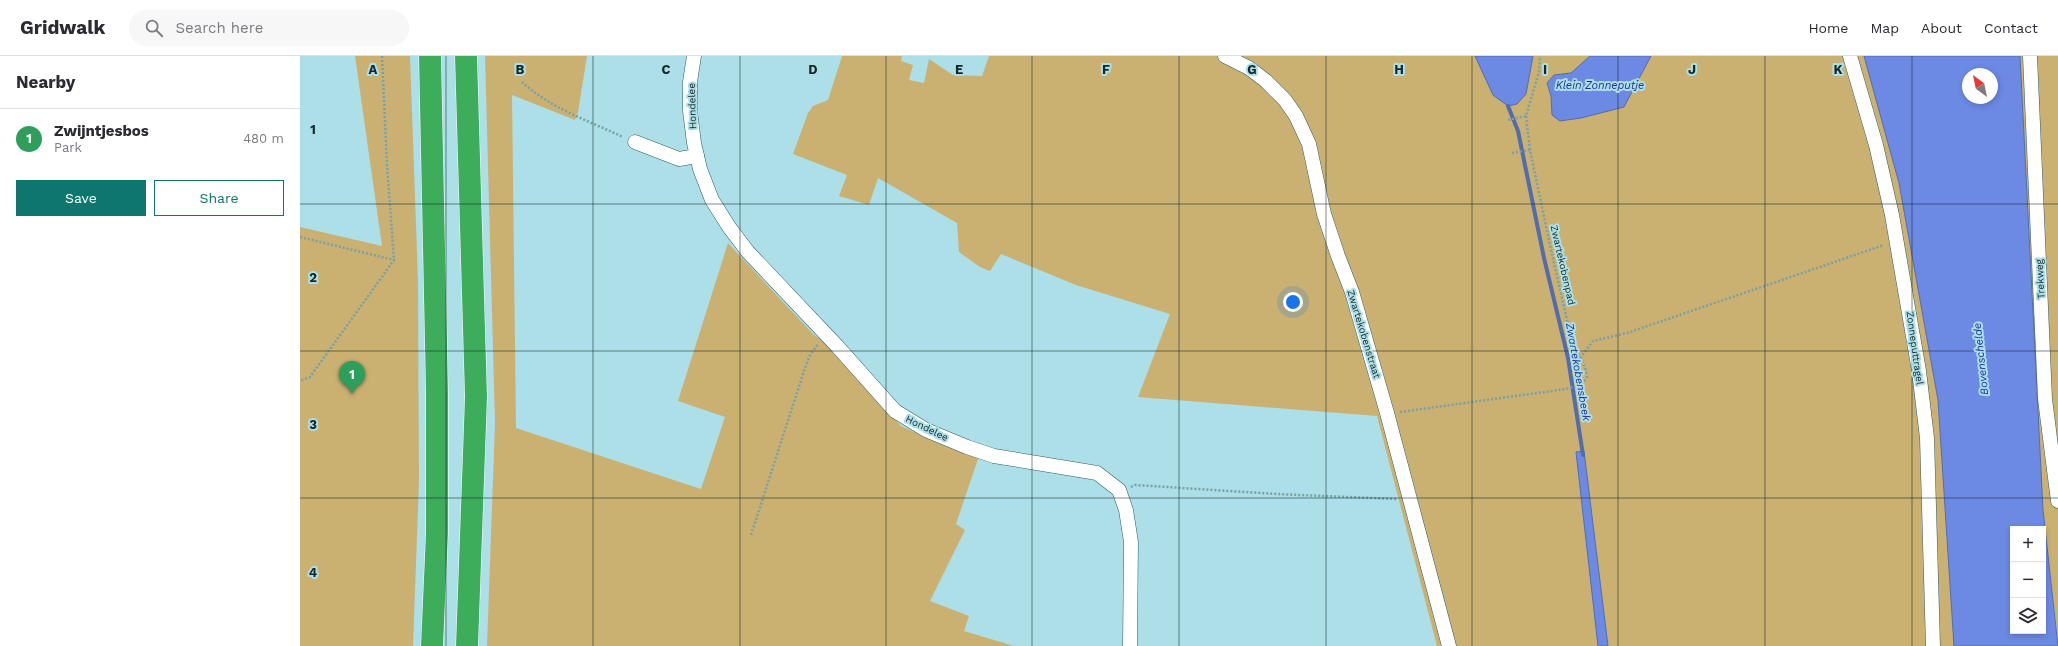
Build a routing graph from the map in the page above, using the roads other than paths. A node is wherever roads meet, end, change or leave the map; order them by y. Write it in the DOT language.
graph roads {
  1 [pos="430,56"];
  2 [pos="466,56"];
  3 [pos="694,56"];
  4 [pos="1225,56"];
  5 [pos="1850,56"];
  6 [pos="2030,56"];
  7 [pos="635,142"];
  8 [pos="697,156"];
  9 [pos="2058,501"];
  10 [pos="432,646"];
  11 [pos="467,646"];
  12 [pos="1130,646"];
  13 [pos="1449,646"];
  14 [pos="1932,646"];
  1 -- 10 [label="highway"];
  2 -- 11 [label="highway"];
  3 -- 8 [label="street, Hondelee"];
  4 -- 13 [label="street, Zwartekobenstraat"];
  5 -- 14 [label="street, Zonneputtragel"];
  6 -- 9 [label="street, Trekweg"];
  7 -- 8 [label="street"];
  8 -- 12 [label="street, Hondelee"];
}
